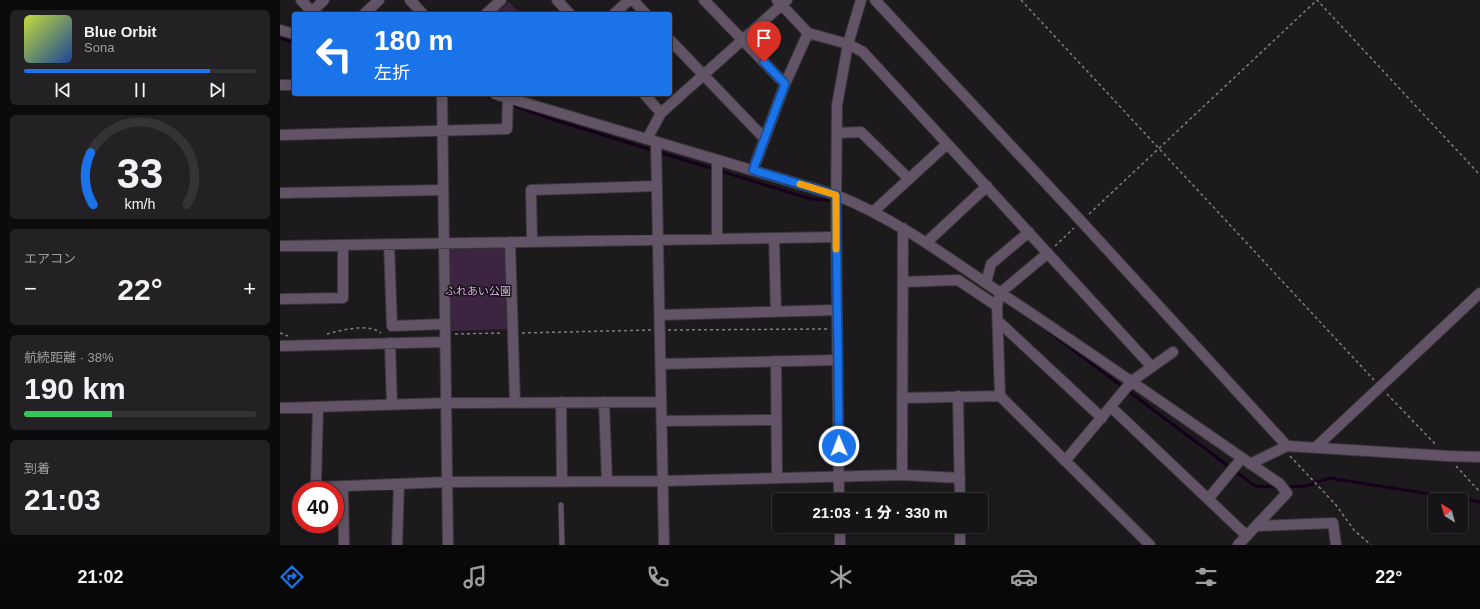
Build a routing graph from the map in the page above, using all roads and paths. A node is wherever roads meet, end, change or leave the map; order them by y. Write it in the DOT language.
graph roads {
  1 [pos="301,0"];
  2 [pos="324,0"];
  3 [pos="379,0"];
  4 [pos="410,0"];
  5 [pos="501,0"];
  6 [pos="557,0"];
  7 [pos="630,0"];
  8 [pos="633,0"];
  9 [pos="704,0"];
  10 [pos="861,0"];
  11 [pos="875,0"];
  12 [pos="1021,0"];
  13 [pos="782,2"];
  14 [pos="312,12"];
  15 [pos="314,12"];
  16 [pos="366,12"];
  17 [pos="421,12"];
  18 [pos="488,12"];
  19 [pos="568,12"];
  20 [pos="616,12"];
  21 [pos="644,12"];
  22 [pos="280,30"];
  23 [pos="292,33"];
  24 [pos="808,33"];
  25 [pos="742,41"];
  26 [pos="672,42"];
  27 [pos="848,44"];
  28 [pos="704,76"];
  29 [pos="785,84"];
  30 [pos="280,85"];
  31 [pos="292,85"];
  32 [pos="442,96"];
  33 [pos="502,96"];
  34 [pos="646,96"];
  35 [pos="508,98"];
  36 [pos="661,113"];
  37 [pos="442,132"];
  38 [pos="837,133"];
  39 [pos="280,135"];
  40 [pos="765,139"];
  41 [pos="652,141"];
  42 [pos="947,144"];
  43 [pos="1159,148"];
  44 [pos="717,160"];
  45 [pos="753,170"];
  46 [pos="1480,175"];
  47 [pos="909,179"];
  48 [pos="657,186"];
  49 [pos="987,186"];
  50 [pos="443,190"];
  51 [pos="280,193"];
  52 [pos="836,195"];
  53 [pos="874,211"];
  54 [pos="1081,221"];
  55 [pos="903,228"];
  56 [pos="1029,232"];
  57 [pos="774,238"];
  58 [pos="836,238"];
  59 [pos="717,239"];
  60 [pos="658,240"];
  61 [pos="510,242"];
  62 [pos="532,242"];
  63 [pos="927,242"];
  64 [pos="389,244"];
  65 [pos="444,244"];
  66 [pos="343,245"];
  67 [pos="280,246"];
  68 [pos="1048,253"];
  69 [pos="902,282"];
  70 [pos="986,283"];
  71 [pos="1000,293"];
  72 [pos="1480,293"];
  73 [pos="280,299"];
  74 [pos="996,306"];
  75 [pos="837,310"];
  76 [pos="776,312"];
  77 [pos="660,315"];
  78 [pos="998,321"];
  79 [pos="445,324"];
  80 [pos="837,329"];
  81 [pos="660,330"];
  82 [pos="280,333"];
  83 [pos="514,333"];
  84 [pos="325,335"];
  85 [pos="290,336"];
  86 [pos="445,338"];
  87 [pos="387,339"];
  88 [pos="280,346"];
  89 [pos="1173,352"];
  90 [pos="838,360"];
  91 [pos="776,361"];
  92 [pos="661,364"];
  93 [pos="1152,367"];
  94 [pos="1132,381"];
  95 [pos="1380,386"];
  96 [pos="958,396"];
  97 [pos="1000,396"];
  98 [pos="902,398"];
  99 [pos="515,402"];
  100 [pos="561,402"];
  101 [pos="604,402"];
  102 [pos="662,402"];
  103 [pos="446,403"];
  104 [pos="392,405"];
  105 [pos="318,407"];
  106 [pos="1111,407"];
  107 [pos="280,408"];
  108 [pos="1102,418"];
  109 [pos="776,420"];
  110 [pos="662,422"];
  111 [pos="1287,446"];
  112 [pos="1316,447"];
  113 [pos="1448,456"];
  114 [pos="1480,457"];
  115 [pos="1065,461"];
  116 [pos="1246,461"];
  117 [pos="902,475"];
  118 [pos="839,477"];
  119 [pos="777,478"];
  120 [pos="960,478"];
  121 [pos="1311,478"];
  122 [pos="316,481"];
  123 [pos="562,481"];
  124 [pos="607,481"];
  125 [pos="663,481"];
  126 [pos="447,482"];
  127 [pos="399,484"];
  128 [pos="344,487"];
  129 [pos="1480,492"];
  130 [pos="839,493"];
  131 [pos="960,493"];
  132 [pos="1208,499"];
  133 [pos="561,505"];
  134 [pos="1258,526"];
  135 [pos="344,533"];
  136 [pos="840,533"];
  137 [pos="960,533"];
  138 [pos="1247,536"];
  139 [pos="344,545"];
  140 [pos="397,545"];
  141 [pos="448,545"];
  142 [pos="562,545"];
  143 [pos="664,545"];
  144 [pos="840,545"];
  145 [pos="960,545"];
  146 [pos="1150,545"];
  147 [pos="1238,545"];
  148 [pos="1336,545"];
  149 [pos="1371,545"];
  1 -- 14 [label="street"];
  2 -- 15 [label="street"];
  3 -- 16 [label="street"];
  4 -- 17 [label="street"];
  5 -- 18 [label="street"];
  6 -- 19 [label="street"];
  7 -- 20 [label="street"];
  8 -- 21 [label="street"];
  9 -- 25 [label="street"];
  10 -- 27 [label="street"];
  11 -- 54 [label="street"];
  12 -- 43 [label="path"];
  13 -- 24 [label="street"];
  13 -- 25 [label="street"];
  22 -- 23 [label="street"];
  24 -- 27 [label="street"];
  24 -- 29 [label="street"];
  25 -- 28 [label="street"];
  25 -- 29 [label="street"];
  26 -- 28 [label="street"];
  27 -- 38 [label="street"];
  27 -- 42 [label="street"];
  28 -- 36 [label="street"];
  28 -- 40 [label="street"];
  29 -- 40 [label="street"];
  30 -- 31 [label="street"];
  32 -- 37 [label="street"];
  33 -- 35 [label="street"];
  34 -- 36 [label="street"];
  35 -- 37 [label="street"];
  35 -- 41 [label="street"];
  36 -- 41 [label="street"];
  37 -- 39 [label="street"];
  37 -- 50 [label="street"];
  38 -- 47 [label="street"];
  38 -- 52 [label="street"];
  40 -- 45 [label="street"];
  41 -- 44 [label="street"];
  41 -- 48 [label="street"];
  42 -- 47 [label="street"];
  42 -- 49 [label="street"];
  43 -- 46 [label="path"];
  43 -- 54 [label="path"];
  43 -- 95 [label="path"];
  44 -- 45 [label="street"];
  44 -- 59 [label="street"];
  45 -- 52 [label="street"];
  47 -- 53 [label="street"];
  48 -- 60 [label="street"];
  48 -- 62 [label="street"];
  49 -- 56 [label="street"];
  49 -- 63 [label="street"];
  50 -- 51 [label="street"];
  50 -- 65 [label="street"];
  52 -- 53 [label="street"];
  52 -- 58 [label="street"];
  53 -- 55 [label="street"];
  54 -- 68 [label="path"];
  54 -- 111 [label="street"];
  55 -- 63 [label="street"];
  55 -- 69 [label="street"];
  56 -- 68 [label="street"];
  56 -- 70 [label="street"];
  57 -- 58 [label="street"];
  57 -- 59 [label="street"];
  57 -- 76 [label="street"];
  58 -- 75 [label="street"];
  59 -- 60 [label="street"];
  60 -- 62 [label="street"];
  60 -- 77 [label="street"];
  61 -- 62 [label="street"];
  61 -- 65 [label="street"];
  61 -- 83 [label="street"];
  63 -- 70 [label="street"];
  64 -- 65 [label="street"];
  64 -- 66 [label="street"];
  64 -- 79 [label="street"];
  65 -- 79 [label="street"];
  66 -- 67 [label="street"];
  66 -- 73 [label="street"];
  68 -- 71 [label="street"];
  68 -- 93 [label="street"];
  69 -- 74 [label="street"];
  69 -- 98 [label="street"];
  70 -- 71 [label="street"];
  71 -- 74 [label="street"];
  71 -- 94 [label="street"];
  72 -- 95 [label="street"];
  74 -- 78 [label="street"];
  75 -- 76 [label="street"];
  75 -- 80 [label="street"];
  76 -- 77 [label="street"];
  77 -- 81 [label="street"];
  78 -- 97 [label="street"];
  78 -- 108 [label="street"];
  79 -- 86 [label="street"];
  80 -- 81 [label="path"];
  80 -- 90 [label="street"];
  81 -- 83 [label="path"];
  81 -- 92 [label="street"];
  82 -- 85 [label="path"];
  83 -- 86 [label="path"];
  83 -- 99 [label="street"];
  84 -- 87 [label="path"];
  86 -- 87 [label="street"];
  86 -- 103 [label="street"];
  87 -- 88 [label="street"];
  87 -- 104 [label="street"];
  89 -- 93 [label="street"];
  90 -- 91 [label="street"];
  90 -- 118 [label="street"];
  91 -- 92 [label="street"];
  91 -- 109 [label="street"];
  92 -- 102 [label="street"];
  93 -- 94 [label="street"];
  94 -- 106 [label="street"];
  94 -- 116 [label="street"];
  95 -- 112 [label="street"];
  95 -- 113 [label="path"];
  96 -- 97 [label="street"];
  96 -- 98 [label="street"];
  96 -- 120 [label="street"];
  97 -- 115 [label="street"];
  98 -- 117 [label="street"];
  99 -- 100 [label="street"];
  99 -- 103 [label="street"];
  100 -- 101 [label="street"];
  100 -- 123 [label="street"];
  101 -- 102 [label="street"];
  101 -- 124 [label="street"];
  102 -- 110 [label="street"];
  103 -- 104 [label="street"];
  103 -- 126 [label="street"];
  104 -- 105 [label="street"];
  105 -- 107 [label="street"];
  105 -- 122 [label="street"];
  106 -- 108 [label="street"];
  106 -- 132 [label="street"];
  108 -- 115 [label="street"];
  109 -- 110 [label="street"];
  109 -- 119 [label="street"];
  110 -- 125 [label="street"];
  111 -- 112 [label="street"];
  111 -- 116 [label="street"];
  112 -- 113 [label="street"];
  113 -- 114 [label="street"];
  113 -- 129 [label="path"];
  115 -- 146 [label="street"];
  116 -- 132 [label="street"];
  116 -- 134 [label="street"];
  117 -- 118 [label="street"];
  117 -- 120 [label="street"];
  118 -- 119 [label="street"];
  118 -- 130 [label="street"];
  119 -- 125 [label="street"];
  120 -- 131 [label="street"];
  121 -- 149 [label="path"];
  123 -- 124 [label="street"];
  123 -- 126 [label="street"];
  124 -- 125 [label="street"];
  125 -- 143 [label="street"];
  126 -- 127 [label="street"];
  126 -- 141 [label="street"];
  127 -- 128 [label="street"];
  127 -- 140 [label="street"];
  132 -- 138 [label="street"];
  133 -- 142 [label="lane"];
  134 -- 138 [label="street"];
  134 -- 148 [label="street"];
  135 -- 139 [label="street"];
  136 -- 144 [label="street"];
  137 -- 145 [label="street"];
  138 -- 147 [label="street"];
}
